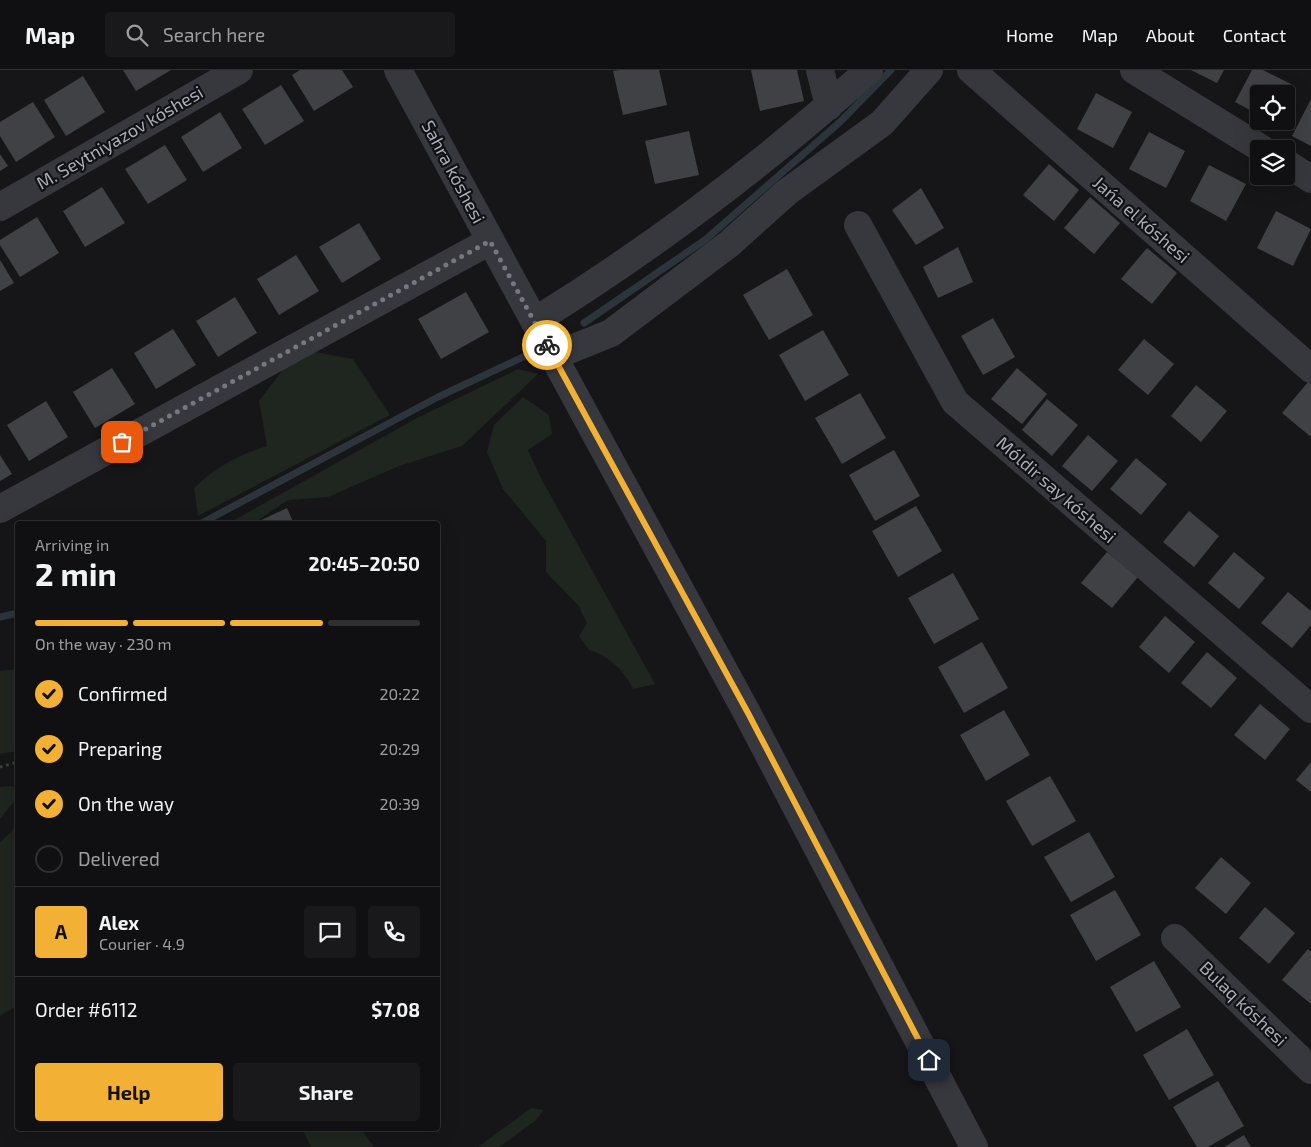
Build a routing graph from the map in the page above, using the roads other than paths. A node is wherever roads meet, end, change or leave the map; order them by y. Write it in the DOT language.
graph roads {
  1 [pos="239,70"];
  2 [pos="398,70"];
  3 [pos="820,70"];
  4 [pos="869,70"];
  5 [pos="929,70"];
  6 [pos="971,70"];
  7 [pos="1134,70"];
  8 [pos="829,106"];
  9 [pos="1250,142"];
  10 [pos="1295,169"];
  11 [pos="1311,179"];
  12 [pos="0,207"];
  13 [pos="858,224"];
  14 [pos="490,241"];
  15 [pos="534,321"];
  16 [pos="554,356"];
  17 [pos="1311,370"];
  18 [pos="0,509"];
  19 [pos="1311,709"];
  20 [pos="1175,938"];
  21 [pos="1310,1071"];
  22 [pos="974,1147"];
  1 -- 12 [label="street, M. Seytniyazov kóshesi"];
  2 -- 14 [label="street, Sahra kóshesi"];
  3 -- 8 [label="street"];
  4 -- 8 [label="street"];
  5 -- 16 [label="street"];
  6 -- 17 [label="street, Jańa el kóshesi"];
  7 -- 9 [label="street"];
  8 -- 15 [label="street"];
  10 -- 11 [label="street"];
  13 -- 19 [label="street, Móldir say kóshesi"];
  14 -- 15 [label="street, Sahra kóshesi"];
  14 -- 18 [label="street"];
  15 -- 16 [label="street, Sahra kóshesi"];
  16 -- 22 [label="street, Sahra kóshesi"];
  20 -- 21 [label="street, Bulaq kóshesi"];
}
